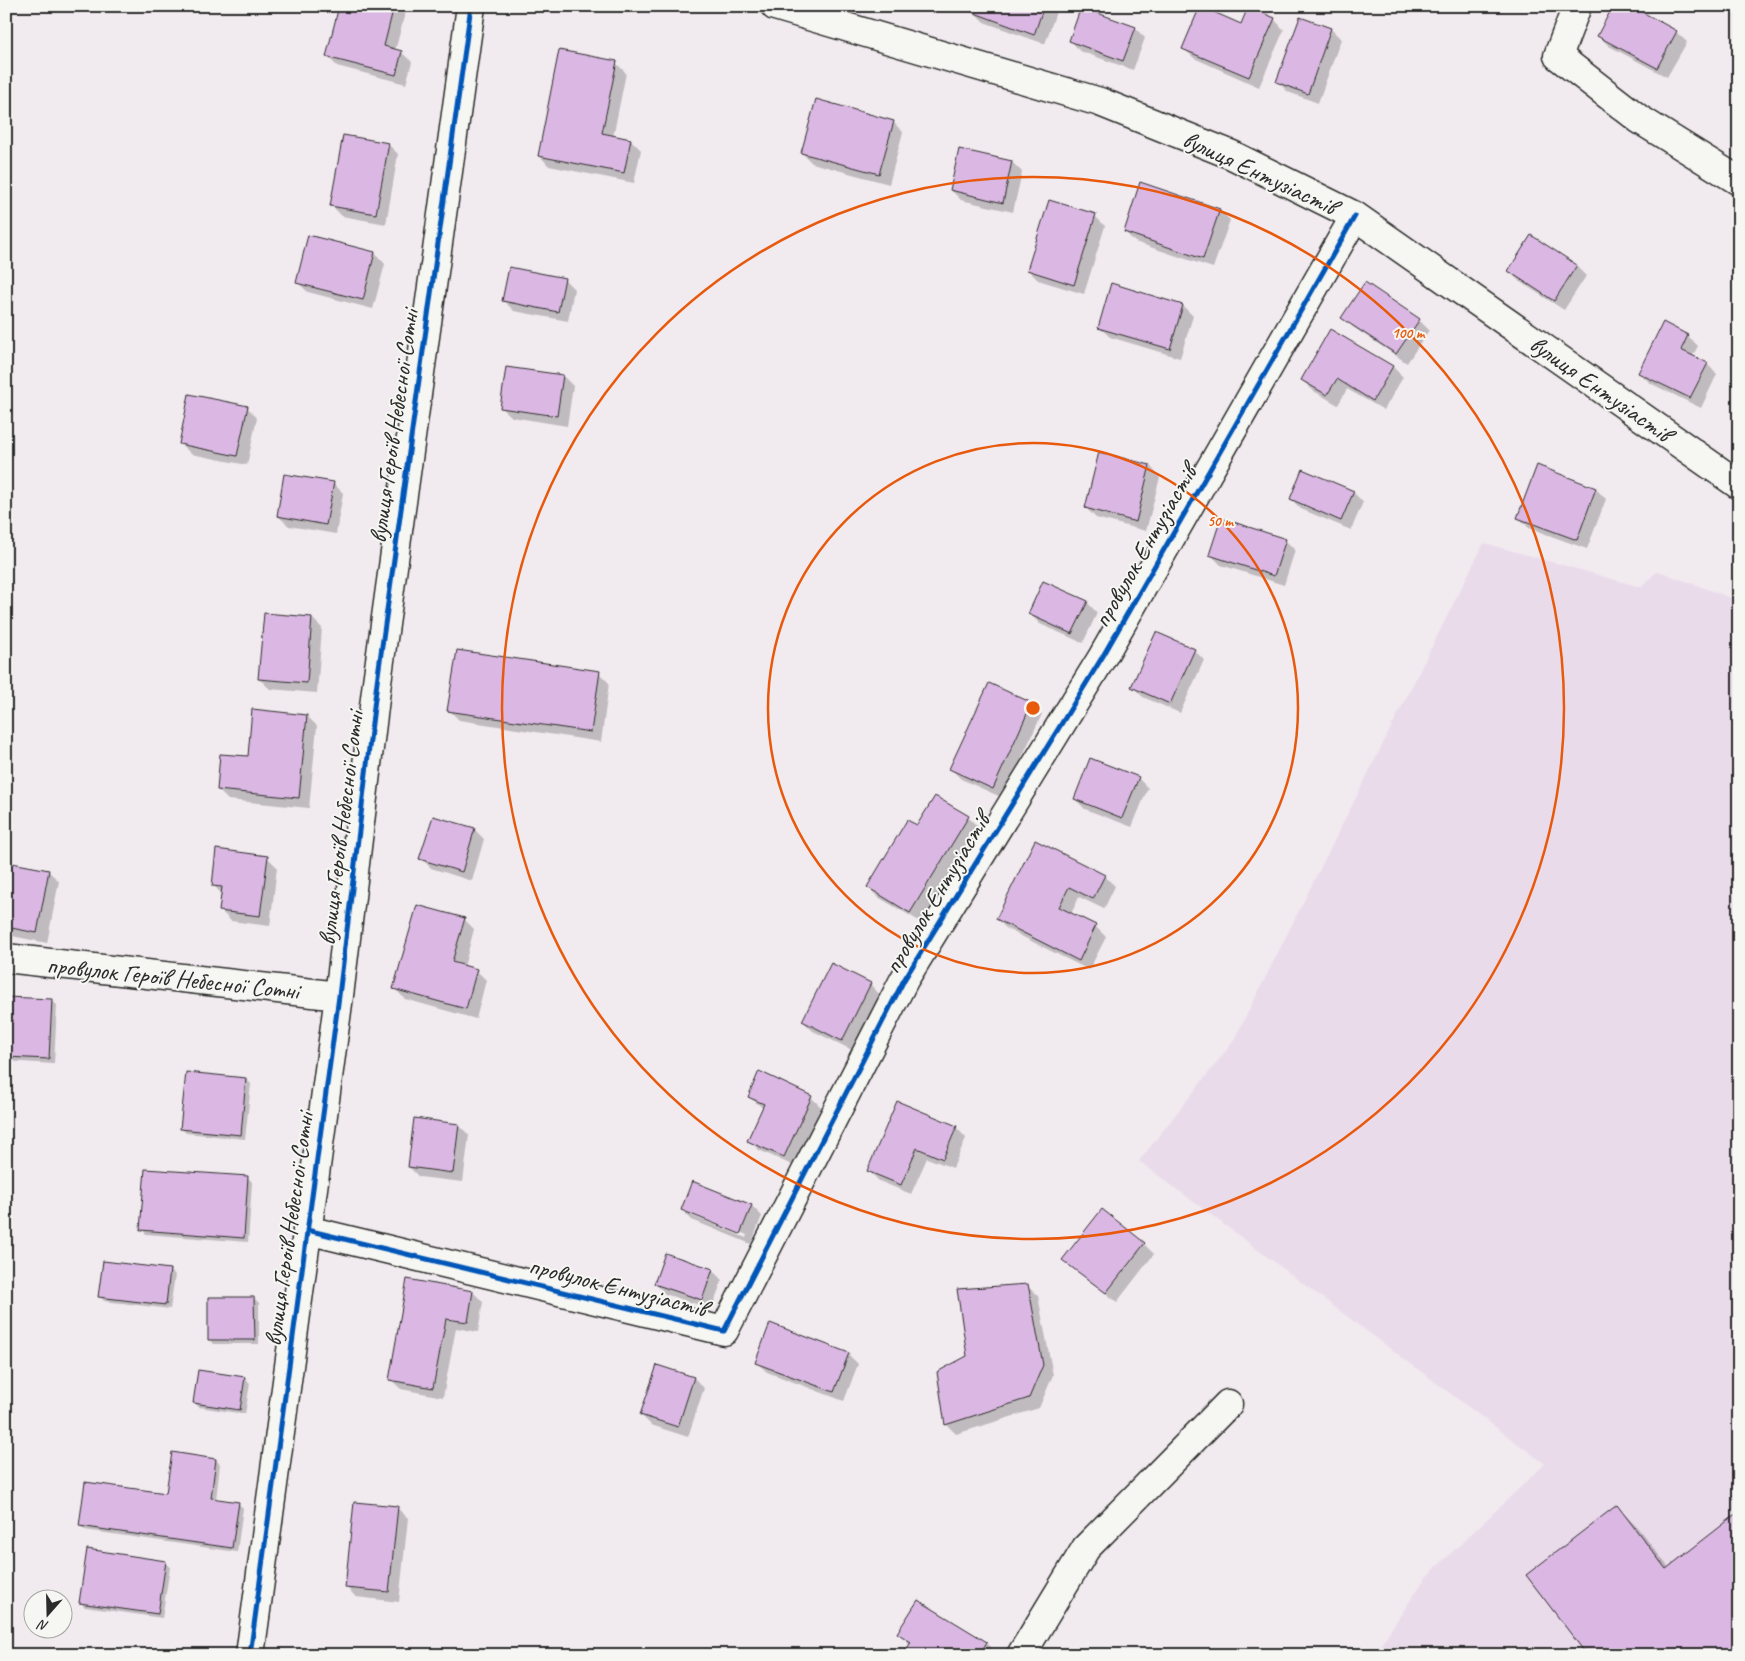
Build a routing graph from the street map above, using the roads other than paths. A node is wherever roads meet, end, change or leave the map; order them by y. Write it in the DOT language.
graph roads {
  1 [pos="471,6"];
  2 [pos="775,6"];
  3 [pos="1577,6"];
  4 [pos="1739,181"];
  5 [pos="1355,216"];
  6 [pos="1739,485"];
  7 [pos="6,958"];
  8 [pos="339,996"];
  9 [pos="307,1230"];
  10 [pos="1228,1404"];
  11 [pos="250,1655"];
  12 [pos="1021,1655"];
  1 -- 8 [label="street, вулиця Героїв Небесної Сотні"];
  2 -- 5 [label="street, вулиця Ентузіастів"];
  3 -- 4 [label="street"];
  5 -- 6 [label="street, вулиця Ентузіастів"];
  5 -- 9 [label="street, провулок Ентузіастів"];
  7 -- 8 [label="street, провулок Героїв Небесної Сотні"];
  8 -- 9 [label="street, вулиця Героїв Небесної Сотні"];
  9 -- 11 [label="street, вулиця Героїв Небесної Сотні"];
  10 -- 12 [label="street"];
}
